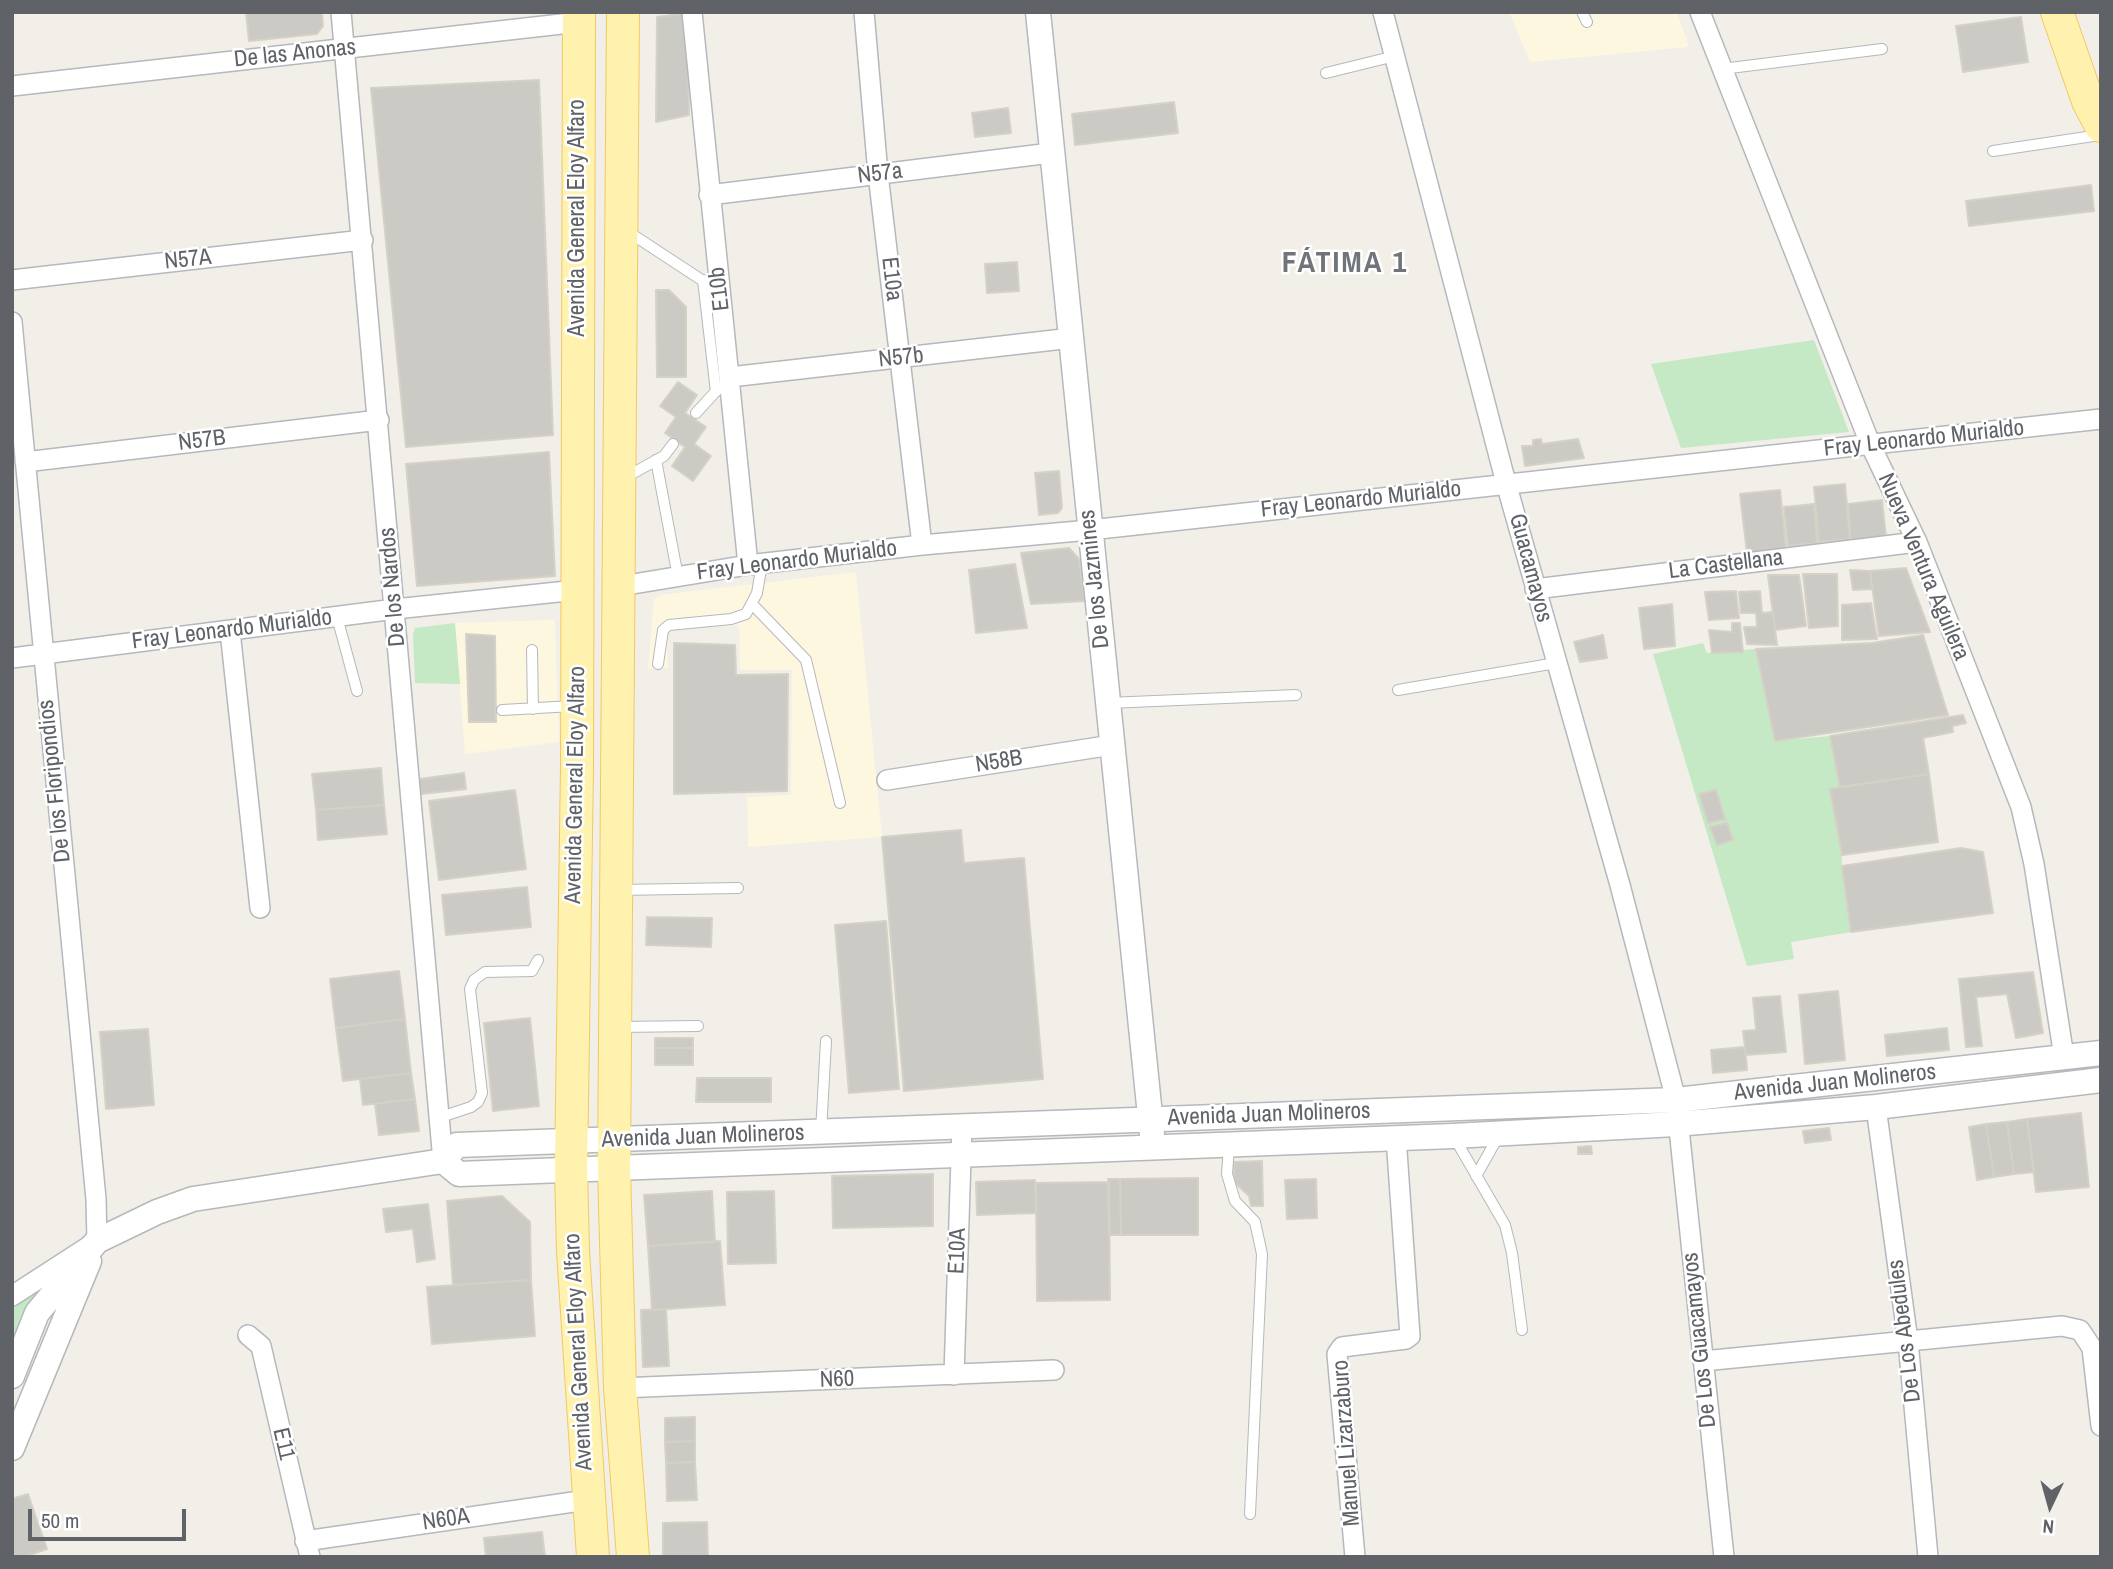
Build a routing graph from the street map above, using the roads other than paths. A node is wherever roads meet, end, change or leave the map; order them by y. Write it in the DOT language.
graph roads {
  1 [pos="341,12"];
  2 [pos="623,12"];
  3 [pos="692,12"];
  4 [pos="864,12"];
  5 [pos="1038,12"];
  6 [pos="1383,12"];
  7 [pos="1700,12"];
  8 [pos="2057,12"];
  9 [pos="579,17"];
  10 [pos="345,49"];
  11 [pos="1882,50"];
  12 [pos="1395,56"];
  13 [pos="1722,69"];
  14 [pos="1326,73"];
  15 [pos="12,86"];
  16 [pos="2101,126"];
  17 [pos="2101,135"];
  18 [pos="1993,151"];
  19 [pos="1051,153"];
  20 [pos="878,174"];
  21 [pos="709,195"];
  22 [pos="623,228"];
  23 [pos="363,240"];
  24 [pos="12,280"];
  25 [pos="703,280"];
  26 [pos="720,292"];
  27 [pos="12,322"];
  28 [pos="1072,338"];
  29 [pos="901,358"];
  30 [pos="730,377"];
  31 [pos="716,391"];
  32 [pos="696,413"];
  33 [pos="2101,419"];
  34 [pos="379,420"];
  35 [pos="673,444"];
  36 [pos="1871,446"];
  37 [pos="656,460"];
  38 [pos="25,462"];
  39 [pos="622,479"];
  40 [pos="1506,483"];
  41 [pos="1090,530"];
  42 [pos="1917,542"];
  43 [pos="922,545"];
  44 [pos="755,564"];
  45 [pos="678,577"];
  46 [pos="621,586"];
  47 [pos="1535,589"];
  48 [pos="577,590"];
  49 [pos="753,605"];
  50 [pos="396,609"];
  51 [pos="337,617"];
  52 [pos="230,631"];
  53 [pos="532,650"];
  54 [pos="43,654"];
  55 [pos="12,658"];
  56 [pos="1556,663"];
  57 [pos="659,664"];
  58 [pos="1398,690"];
  59 [pos="357,691"];
  60 [pos="1296,695"];
  61 [pos="1107,703"];
  62 [pos="578,706"];
  63 [pos="533,709"];
  64 [pos="502,710"];
  65 [pos="1112,745"];
  66 [pos="887,780"];
  67 [pos="840,803"];
  68 [pos="738,888"];
  69 [pos="618,890"];
  70 [pos="260,908"];
  71 [pos="538,960"];
  72 [pos="698,1026"];
  73 [pos="617,1027"];
  74 [pos="826,1041"];
  75 [pos="2101,1053"];
  76 [pos="2064,1057"];
  77 [pos="2101,1080"];
  78 [pos="1876,1107"];
  79 [pos="1676,1112"];
  80 [pos="441,1117"];
  81 [pos="1149,1119"];
  82 [pos="962,1127"];
  83 [pos="821,1133"];
  84 [pos="1500,1134"];
  85 [pos="1453,1136"];
  86 [pos="1396,1138"];
  87 [pos="1229,1143"];
  88 [pos="1153,1146"];
  89 [pos="615,1153"];
  90 [pos="961,1154"];
  91 [pos="571,1155"];
  92 [pos="443,1161"];
  93 [pos="1476,1176"];
  94 [pos="97,1241"];
  95 [pos="12,1296"];
  96 [pos="1521,1330"];
  97 [pos="248,1335"];
  98 [pos="1908,1341"];
  99 [pos="1703,1361"];
  100 [pos="1054,1370"];
  101 [pos="954,1375"];
  102 [pos="12,1376"];
  103 [pos="620,1388"];
  104 [pos="2101,1426"];
  105 [pos="12,1448"];
  106 [pos="587,1500"];
  107 [pos="1250,1514"];
  108 [pos="307,1549"];
  109 [pos="593,1557"];
  110 [pos="633,1557"];
  111 [pos="1355,1557"];
  112 [pos="1724,1557"];
  113 [pos="1928,1557"];
  1 -- 10 [label="street, De los Nardos"];
  2 -- 22 [label="main road, Avenida General Eloy Alfaro"];
  3 -- 21 [label="street, E10b"];
  4 -- 20 [label="street, E10a"];
  5 -- 19 [label="street, De los Jazmines"];
  6 -- 12 [label="street, Guacamayos"];
  7 -- 13 [label="street, Nueva Ventura Aguilera"];
  8 -- 16 [label="main road"];
  9 -- 10 [label="street, De las Anonas"];
  9 -- 48 [label="main road, Avenida General Eloy Alfaro"];
  10 -- 15 [label="street, De las Anonas"];
  10 -- 23 [label="street, De los Nardos"];
  11 -- 13 [label="lane"];
  12 -- 14 [label="lane"];
  12 -- 40 [label="street, Guacamayos"];
  13 -- 36 [label="street, Nueva Ventura Aguilera"];
  17 -- 18 [label="lane"];
  19 -- 20 [label="street, N57a"];
  19 -- 28 [label="street, De los Jazmines"];
  20 -- 21 [label="street, N57a"];
  20 -- 29 [label="street, E10a"];
  21 -- 26 [label="street, E10b"];
  22 -- 25 [label="lane"];
  22 -- 39 [label="main road, Avenida General Eloy Alfaro"];
  23 -- 24 [label="street, N57A"];
  23 -- 34 [label="street, De los Nardos"];
  25 -- 26 [label="lane"];
  25 -- 31 [label="lane"];
  26 -- 30 [label="street, E10b"];
  27 -- 38 [label="street, De los Floripondios"];
  28 -- 29 [label="street, N57b"];
  28 -- 41 [label="street, De los Jazmines"];
  29 -- 30 [label="street, N57b"];
  29 -- 43 [label="street, E10a"];
  30 -- 31 [label="lane"];
  30 -- 44 [label="street, E10b"];
  31 -- 32 [label="lane"];
  33 -- 36 [label="street, Fray Leonardo Murialdo"];
  34 -- 38 [label="street, N57B"];
  34 -- 50 [label="street, De los Nardos"];
  35 -- 37 [label="lane"];
  36 -- 40 [label="street, Fray Leonardo Murialdo"];
  36 -- 42 [label="street, Nueva Ventura Aguilera"];
  37 -- 39 [label="lane"];
  37 -- 45 [label="lane"];
  38 -- 54 [label="street, De los Floripondios"];
  39 -- 46 [label="main road, Avenida General Eloy Alfaro"];
  40 -- 41 [label="street, Fray Leonardo Murialdo"];
  40 -- 47 [label="street, Guacamayos"];
  41 -- 43 [label="street, Fray Leonardo Murialdo"];
  41 -- 61 [label="street, De los Jazmines"];
  42 -- 47 [label="street, La Castellana"];
  42 -- 76 [label="street, Nueva Ventura Aguilera"];
  43 -- 44 [label="street, Fray Leonardo Murialdo"];
  44 -- 45 [label="street, Fray Leonardo Murialdo"];
  44 -- 49 [label="lane"];
  45 -- 46 [label="street, Fray Leonardo Murialdo"];
  46 -- 69 [label="main road, Avenida General Eloy Alfaro"];
  47 -- 56 [label="street, Guacamayos"];
  48 -- 50 [label="street, Fray Leonardo Murialdo"];
  48 -- 62 [label="main road, Avenida General Eloy Alfaro"];
  49 -- 57 [label="lane"];
  49 -- 67 [label="lane"];
  50 -- 51 [label="street, Fray Leonardo Murialdo"];
  50 -- 80 [label="street, De los Nardos"];
  51 -- 52 [label="street, Fray Leonardo Murialdo"];
  51 -- 59 [label="lane"];
  52 -- 54 [label="street, Fray Leonardo Murialdo"];
  52 -- 70 [label="street"];
  53 -- 63 [label="lane"];
  54 -- 55 [label="street, Fray Leonardo Murialdo"];
  54 -- 94 [label="street, De los Floripondios"];
  56 -- 58 [label="lane"];
  56 -- 79 [label="street, Guacamayos"];
  60 -- 61 [label="lane"];
  61 -- 65 [label="street, De los Jazmines"];
  62 -- 63 [label="lane"];
  62 -- 91 [label="main road, Avenida General Eloy Alfaro"];
  63 -- 64 [label="lane"];
  65 -- 66 [label="street, N58B"];
  65 -- 81 [label="street, De los Jazmines"];
  68 -- 69 [label="lane"];
  69 -- 73 [label="main road, Avenida General Eloy Alfaro"];
  71 -- 80 [label="lane"];
  72 -- 73 [label="lane"];
  73 -- 89 [label="main road, Avenida General Eloy Alfaro"];
  74 -- 83 [label="lane"];
  75 -- 76 [label="street, Avenida Juan Molineros"];
  76 -- 79 [label="street, Avenida Juan Molineros"];
  77 -- 78 [label="street, Avenida Juan Molineros"];
  78 -- 79 [label="street, Avenida Juan Molineros"];
  78 -- 98 [label="street, De Los Abedules"];
  79 -- 81 [label="street, Avenida Juan Molineros"];
  79 -- 84 [label="street, Avenida Juan Molineros"];
  79 -- 99 [label="street, De Los Guacamayos"];
  80 -- 92 [label="street, De los Nardos"];
  81 -- 82 [label="street, Avenida Juan Molineros"];
  81 -- 88 [label="street, De los Jazmines"];
  82 -- 83 [label="street, Avenida Juan Molineros"];
  82 -- 90 [label="street, E10A"];
  83 -- 89 [label="street, Avenida Juan Molineros"];
  84 -- 85 [label="street, Avenida Juan Molineros"];
  84 -- 93 [label="lane"];
  85 -- 86 [label="street, Avenida Juan Molineros"];
  85 -- 93 [label="lane"];
  86 -- 87 [label="street, Avenida Juan Molineros"];
  86 -- 111 [label="street, Manuel Lizarzaburo"];
  87 -- 88 [label="street, Avenida Juan Molineros"];
  87 -- 107 [label="lane"];
  88 -- 90 [label="street, Avenida Juan Molineros"];
  89 -- 90 [label="street, Avenida Juan Molineros"];
  89 -- 91 [label="street, Avenida Juan Molineros"];
  89 -- 103 [label="main road, Avenida General Eloy Alfaro"];
  90 -- 101 [label="street, E10A"];
  91 -- 92 [label="street, Avenida Juan Molineros"];
  91 -- 106 [label="main road, Avenida General Eloy Alfaro"];
  92 -- 94 [label="street, Avenida Juan Molineros"];
  93 -- 96 [label="lane"];
  94 -- 95 [label="street"];
  94 -- 102 [label="street"];
  94 -- 105 [label="street"];
  97 -- 108 [label="street, E11"];
  98 -- 99 [label="street"];
  98 -- 104 [label="street"];
  98 -- 113 [label="street, De Los Abedules"];
  99 -- 112 [label="street, De Los Guacamayos"];
  100 -- 101 [label="street, N60"];
  101 -- 103 [label="street, N60"];
  103 -- 110 [label="main road, Avenida General Eloy Alfaro"];
  106 -- 108 [label="street, N60A"];
  106 -- 109 [label="main road, Avenida General Eloy Alfaro"];
}
